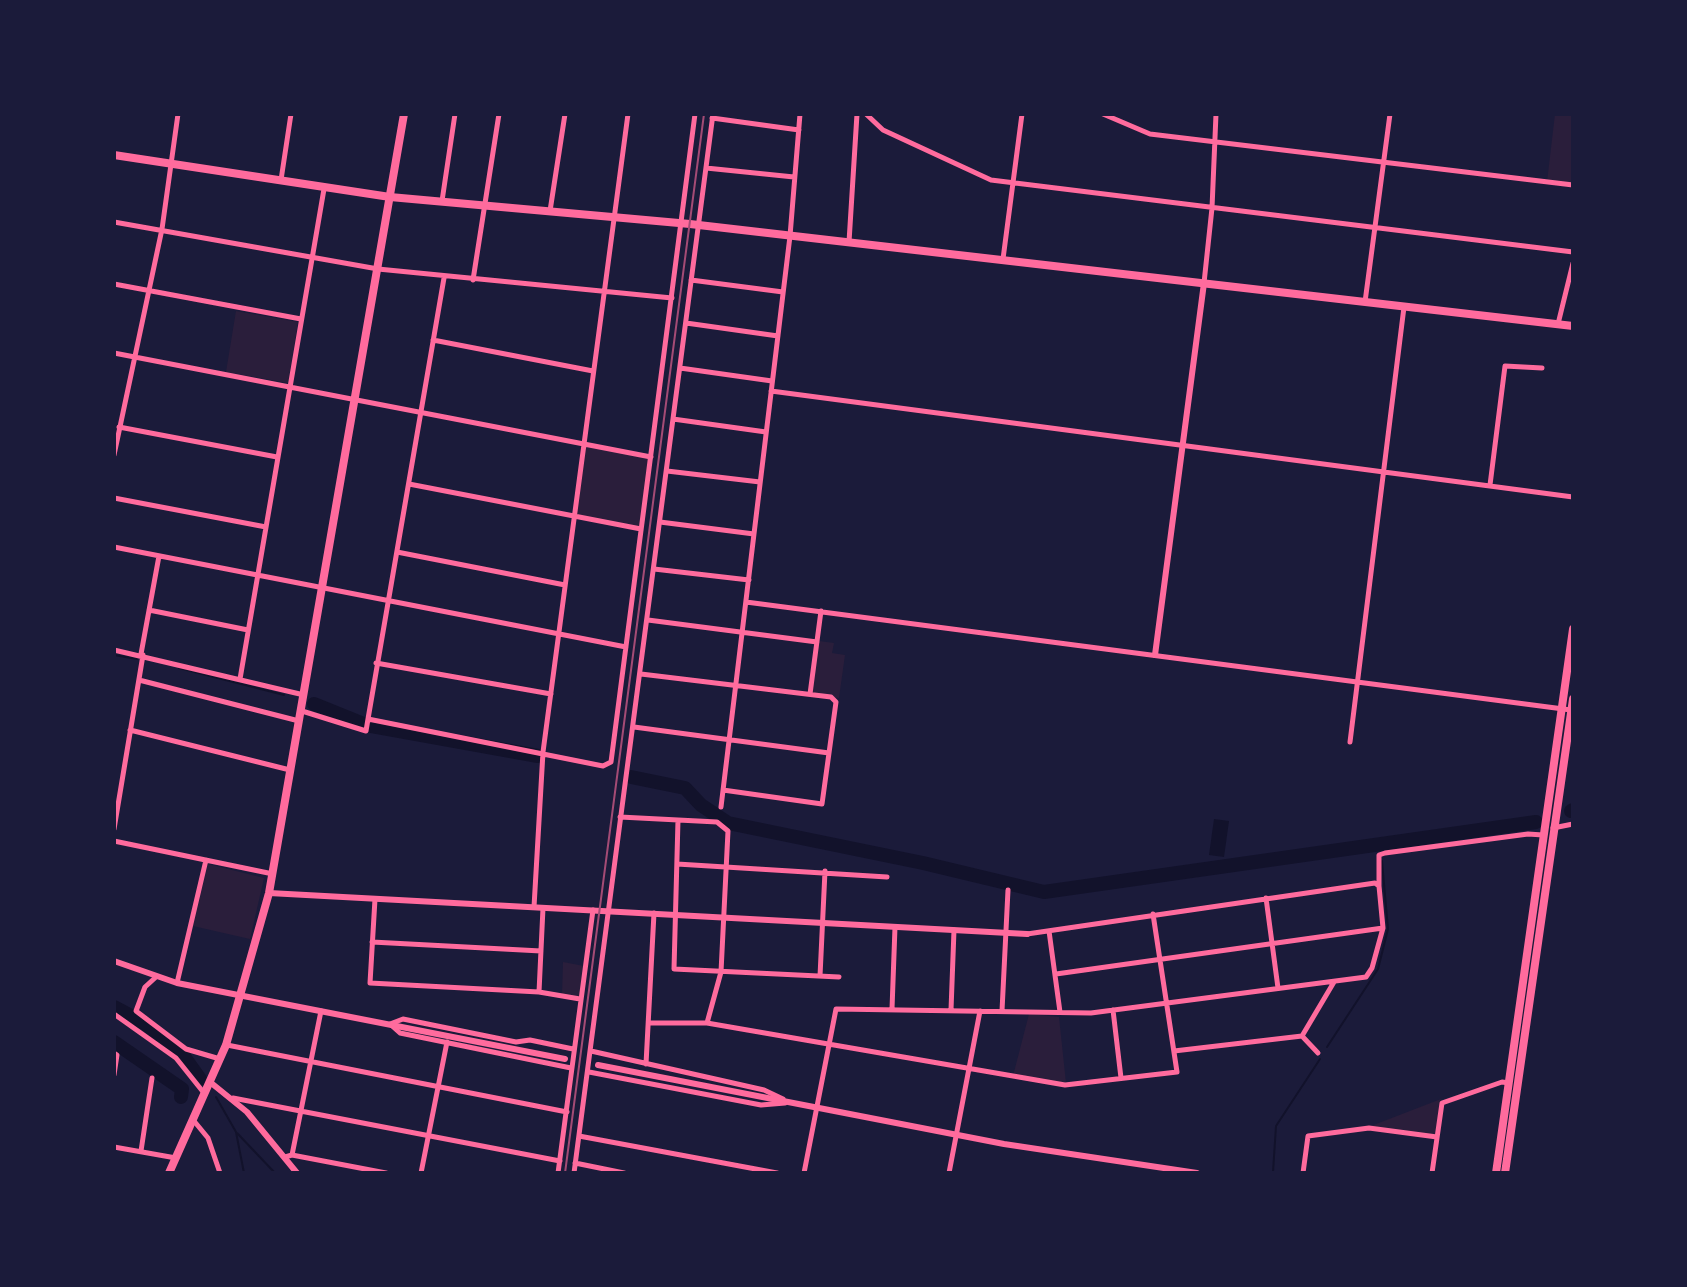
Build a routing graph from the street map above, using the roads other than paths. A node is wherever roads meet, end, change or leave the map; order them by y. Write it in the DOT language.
graph roads {
  1 [pos="178,114"];
  2 [pos="291,114"];
  3 [pos="404,114"];
  4 [pos="455,114"];
  5 [pos="499,114"];
  6 [pos="565,114"];
  7 [pos="628,114"];
  8 [pos="695,114"];
  9 [pos="800,114"];
  10 [pos="857,114"];
  11 [pos="866,114"];
  12 [pos="1014,114"];
  13 [pos="1103,114"];
  14 [pos="1216,114"];
  15 [pos="1390,114"];
  16 [pos="1022,115"];
  17 [pos="712,116"];
  18 [pos="799,130"];
  19 [pos="1215,142"];
  20 [pos="114,155"];
  21 [pos="1383,161"];
  22 [pos="172,164"];
  23 [pos="706,168"];
  24 [pos="794,177"];
  25 [pos="281,181"];
  26 [pos="1013,183"];
  27 [pos="1573,185"];
  28 [pos="324,189"];
  29 [pos="390,197"];
  30 [pos="441,202"];
  31 [pos="485,205"];
  32 [pos="1212,208"];
  33 [pos="550,211"];
  34 [pos="614,217"];
  35 [pos="114,222"];
  36 [pos="680,223"];
  37 [pos="698,224"];
  38 [pos="1374,227"];
  39 [pos="162,229"];
  40 [pos="790,236"];
  41 [pos="849,242"];
  42 [pos="1573,252"];
  43 [pos="311,258"];
  44 [pos="1003,259"];
  45 [pos="1573,263"];
  46 [pos="378,269"];
  47 [pos="444,278"];
  48 [pos="473,280"];
  49 [pos="691,280"];
  50 [pos="1204,283"];
  51 [pos="114,284"];
  52 [pos="150,291"];
  53 [pos="604,292"];
  54 [pos="783,292"];
  55 [pos="672,298"];
  56 [pos="1365,302"];
  57 [pos="1404,307"];
  58 [pos="301,319"];
  59 [pos="686,323"];
  60 [pos="1558,324"];
  61 [pos="1573,326"];
  62 [pos="778,336"];
  63 [pos="433,340"];
  64 [pos="114,353"];
  65 [pos="133,357"];
  66 [pos="680,368"];
  67 [pos="1542,368"];
  68 [pos="593,371"];
  69 [pos="772,381"];
  70 [pos="289,387"];
  71 [pos="771,391"];
  72 [pos="355,400"];
  73 [pos="421,412"];
  74 [pos="673,419"];
  75 [pos="119,427"];
  76 [pos="766,432"];
  77 [pos="584,444"];
  78 [pos="1183,446"];
  79 [pos="114,455"];
  80 [pos="277,457"];
  81 [pos="651,457"];
  82 [pos="667,471"];
  83 [pos="1382,472"];
  84 [pos="760,482"];
  85 [pos="409,484"];
  86 [pos="1490,485"];
  87 [pos="1573,497"];
  88 [pos="114,498"];
  89 [pos="574,516"];
  90 [pos="660,522"];
  91 [pos="266,527"];
  92 [pos="641,529"];
  93 [pos="754,534"];
  94 [pos="114,547"];
  95 [pos="397,552"];
  96 [pos="159,556"];
  97 [pos="654,569"];
  98 [pos="258,575"];
  99 [pos="749,580"];
  100 [pos="565,585"];
  101 [pos="323,587"];
  102 [pos="388,599"];
  103 [pos="746,602"];
  104 [pos="149,610"];
  105 [pos="821,611"];
  106 [pos="648,620"];
  107 [pos="1573,629"];
  108 [pos="248,630"];
  109 [pos="742,631"];
  110 [pos="559,634"];
  111 [pos="817,642"];
  112 [pos="626,647"];
  113 [pos="114,650"];
  114 [pos="142,654"];
  115 [pos="1155,655"];
  116 [pos="376,663"];
  117 [pos="641,674"];
  118 [pos="240,679"];
  119 [pos="1356,679"];
  120 [pos="139,680"];
  121 [pos="736,685"];
  122 [pos="551,694"];
  123 [pos="810,694"];
  124 [pos="305,695"];
  125 [pos="1573,699"];
  126 [pos="1566,709"];
  127 [pos="302,711"];
  128 [pos="368,719"];
  129 [pos="300,722"];
  130 [pos="634,727"];
  131 [pos="130,730"];
  132 [pos="729,741"];
  133 [pos="1350,742"];
  134 [pos="543,752"];
  135 [pos="829,753"];
  136 [pos="291,770"];
  137 [pos="723,790"];
  138 [pos="721,807"];
  139 [pos="620,817"];
  140 [pos="678,820"];
  141 [pos="1573,824"];
  142 [pos="1555,827"];
  143 [pos="114,829"];
  144 [pos="1544,832"];
  145 [pos="114,841"];
  146 [pos="206,860"];
  147 [pos="677,864"];
  148 [pos="727,867"];
  149 [pos="825,871"];
  150 [pos="273,874"];
  151 [pos="887,877"];
  152 [pos="1379,886"];
  153 [pos="1008,890"];
  154 [pos="269,893"];
  155 [pos="1266,898"];
  156 [pos="375,899"];
  157 [pos="534,907"];
  158 [pos="543,908"];
  159 [pos="593,910"];
  160 [pos="608,912"];
  161 [pos="654,913"];
  162 [pos="1153,914"];
  163 [pos="674,915"];
  164 [pos="724,918"];
  165 [pos="823,923"];
  166 [pos="895,927"];
  167 [pos="1383,928"];
  168 [pos="954,930"];
  169 [pos="1049,931"];
  170 [pos="1006,934"];
  171 [pos="1027,934"];
  172 [pos="372,942"];
  173 [pos="1272,944"];
  174 [pos="541,951"];
  175 [pos="1160,960"];
  176 [pos="114,961"];
  177 [pos="721,972"];
  178 [pos="1056,974"];
  179 [pos="820,976"];
  180 [pos="156,977"];
  181 [pos="839,977"];
  182 [pos="1335,981"];
  183 [pos="177,983"];
  184 [pos="1532,986"];
  185 [pos="1278,988"];
  186 [pos="1521,991"];
  187 [pos="539,992"];
  188 [pos="242,995"];
  189 [pos="580,999"];
  190 [pos="1166,1003"];
  191 [pos="892,1009"];
  192 [pos="321,1010"];
  193 [pos="951,1010"];
  194 [pos="1113,1010"];
  195 [pos="980,1011"];
  196 [pos="1002,1011"];
  197 [pos="1060,1012"];
  198 [pos="114,1014"];
  199 [pos="649,1023"];
  200 [pos="707,1023"];
  201 [pos="390,1024"];
  202 [pos="1302,1036"];
  203 [pos="447,1042"];
  204 [pos="829,1043"];
  205 [pos="226,1045"];
  206 [pos="573,1049"];
  207 [pos="591,1051"];
  208 [pos="1174,1051"];
  209 [pos="114,1053"];
  210 [pos="1318,1053"];
  211 [pos="220,1059"];
  212 [pos="565,1059"];
  213 [pos="310,1061"];
  214 [pos="646,1064"];
  215 [pos="598,1065"];
  216 [pos="571,1068"];
  217 [pos="968,1068"];
  218 [pos="589,1072"];
  219 [pos="114,1075"];
  220 [pos="152,1078"];
  221 [pos="1121,1078"];
  222 [pos="1513,1084"];
  223 [pos="438,1086"];
  224 [pos="208,1088"];
  225 [pos="233,1098"];
  226 [pos="791,1103"];
  227 [pos="818,1108"];
  228 [pos="301,1109"];
  229 [pos="567,1112"];
  230 [pos="194,1121"];
  231 [pos="428,1134"];
  232 [pos="957,1135"];
  233 [pos="579,1136"];
  234 [pos="1437,1137"];
  235 [pos="116,1148"];
  236 [pos="141,1151"];
  237 [pos="288,1156"];
  238 [pos="114,1158"];
  239 [pos="560,1161"];
  240 [pos="575,1163"];
  241 [pos="173,1165"];
  242 [pos="377,1172"];
  243 [pos="761,1172"];
  244 [pos="220,1173"];
  245 [pos="297,1173"];
  246 [pos="386,1173"];
  247 [pos="421,1173"];
  248 [pos="558,1173"];
  249 [pos="574,1173"];
  250 [pos="624,1173"];
  251 [pos="777,1173"];
  252 [pos="804,1173"];
  253 [pos="949,1173"];
  254 [pos="1197,1173"];
  255 [pos="1303,1173"];
  256 [pos="1432,1173"];
  257 [pos="1496,1173"];
  258 [pos="1505,1173"];
  1 -- 22 [label="street"];
  2 -- 25 [label="street"];
  3 -- 29 [label="main road"];
  4 -- 30 [label="street"];
  5 -- 31 [label="street"];
  6 -- 33 [label="street"];
  7 -- 34 [label="street"];
  8 -- 36 [label="street"];
  9 -- 18 [label="street"];
  10 -- 41 [label="street"];
  11 -- 26 [label="street"];
  12 -- 16 [label="street"];
  13 -- 19 [label="street"];
  14 -- 19 [label="street"];
  15 -- 21 [label="street"];
  16 -- 26 [label="street"];
  17 -- 18 [label="street"];
  17 -- 23 [label="street"];
  18 -- 24 [label="street"];
  19 -- 21 [label="street"];
  19 -- 32 [label="street"];
  20 -- 22 [label="main road"];
  21 -- 27 [label="street"];
  21 -- 38 [label="street"];
  22 -- 25 [label="main road"];
  22 -- 39 [label="street"];
  23 -- 24 [label="street"];
  23 -- 37 [label="street"];
  24 -- 40 [label="street"];
  25 -- 28 [label="main road"];
  26 -- 32 [label="street"];
  26 -- 44 [label="street"];
  28 -- 29 [label="main road"];
  28 -- 43 [label="street"];
  29 -- 30 [label="main road"];
  29 -- 46 [label="main road"];
  30 -- 31 [label="main road"];
  31 -- 33 [label="main road"];
  31 -- 48 [label="street"];
  32 -- 38 [label="street"];
  32 -- 50 [label="street"];
  33 -- 34 [label="main road"];
  34 -- 36 [label="main road"];
  34 -- 53 [label="street"];
  35 -- 39 [label="street"];
  36 -- 37 [label="main road"];
  36 -- 55 [label="street"];
  37 -- 40 [label="main road"];
  37 -- 49 [label="street"];
  38 -- 42 [label="street"];
  38 -- 56 [label="street"];
  39 -- 43 [label="street"];
  39 -- 52 [label="street"];
  40 -- 41 [label="main road"];
  40 -- 54 [label="street"];
  41 -- 44 [label="main road"];
  43 -- 46 [label="street"];
  43 -- 58 [label="street"];
  44 -- 50 [label="main road"];
  45 -- 60 [label="street"];
  46 -- 47 [label="street"];
  46 -- 72 [label="main road"];
  47 -- 48 [label="street"];
  47 -- 63 [label="street"];
  48 -- 53 [label="street"];
  49 -- 54 [label="street"];
  49 -- 59 [label="street"];
  50 -- 56 [label="main road"];
  50 -- 78 [label="street"];
  51 -- 52 [label="street"];
  52 -- 58 [label="street"];
  52 -- 65 [label="street"];
  53 -- 55 [label="street"];
  53 -- 68 [label="street"];
  54 -- 62 [label="street"];
  55 -- 81 [label="street"];
  56 -- 57 [label="main road"];
  57 -- 60 [label="main road"];
  57 -- 83 [label="street"];
  58 -- 70 [label="street"];
  59 -- 62 [label="street"];
  59 -- 66 [label="street"];
  60 -- 61 [label="main road"];
  62 -- 69 [label="street"];
  63 -- 68 [label="street"];
  63 -- 73 [label="street"];
  64 -- 65 [label="street"];
  65 -- 70 [label="street"];
  65 -- 75 [label="street"];
  66 -- 69 [label="street"];
  66 -- 74 [label="street"];
  67 -- 86 [label="street"];
  68 -- 77 [label="street"];
  69 -- 71 [label="street"];
  70 -- 72 [label="street"];
  70 -- 80 [label="street"];
  71 -- 76 [label="street"];
  71 -- 78 [label="street"];
  72 -- 73 [label="street"];
  72 -- 101 [label="main road"];
  73 -- 77 [label="street"];
  73 -- 85 [label="street"];
  74 -- 76 [label="street"];
  74 -- 82 [label="street"];
  75 -- 79 [label="street"];
  75 -- 80 [label="street"];
  76 -- 84 [label="street"];
  77 -- 81 [label="street"];
  77 -- 89 [label="street"];
  78 -- 83 [label="street"];
  78 -- 115 [label="street"];
  80 -- 91 [label="street"];
  81 -- 92 [label="street"];
  82 -- 84 [label="street"];
  82 -- 90 [label="street"];
  83 -- 86 [label="street"];
  83 -- 119 [label="street"];
  84 -- 93 [label="street"];
  85 -- 89 [label="street"];
  85 -- 95 [label="street"];
  86 -- 87 [label="street"];
  88 -- 91 [label="street"];
  89 -- 92 [label="street"];
  89 -- 100 [label="street"];
  90 -- 93 [label="street"];
  90 -- 97 [label="street"];
  91 -- 98 [label="street"];
  92 -- 112 [label="street"];
  93 -- 99 [label="street"];
  94 -- 96 [label="street"];
  95 -- 100 [label="street"];
  95 -- 102 [label="street"];
  96 -- 98 [label="street"];
  96 -- 104 [label="street"];
  97 -- 99 [label="street"];
  97 -- 106 [label="street"];
  98 -- 101 [label="street"];
  98 -- 108 [label="street"];
  99 -- 103 [label="street"];
  100 -- 110 [label="street"];
  101 -- 102 [label="street"];
  101 -- 124 [label="main road"];
  102 -- 110 [label="street"];
  102 -- 116 [label="street"];
  103 -- 105 [label="street"];
  103 -- 109 [label="street"];
  104 -- 108 [label="street"];
  104 -- 114 [label="street"];
  105 -- 111 [label="street"];
  105 -- 115 [label="street"];
  106 -- 109 [label="street"];
  106 -- 117 [label="street"];
  107 -- 126 [label="main road"];
  108 -- 118 [label="street"];
  109 -- 111 [label="street"];
  109 -- 121 [label="street"];
  110 -- 112 [label="street"];
  110 -- 122 [label="street"];
  111 -- 123 [label="street"];
  112 -- 134 [label="street"];
  113 -- 114 [label="street"];
  114 -- 118 [label="street"];
  114 -- 120 [label="street"];
  115 -- 119 [label="street"];
  116 -- 122 [label="street"];
  116 -- 128 [label="street"];
  117 -- 121 [label="street"];
  117 -- 130 [label="street"];
  118 -- 124 [label="street"];
  119 -- 126 [label="street"];
  119 -- 133 [label="street"];
  120 -- 129 [label="street"];
  120 -- 131 [label="street"];
  121 -- 123 [label="street"];
  121 -- 132 [label="street"];
  122 -- 134 [label="street"];
  123 -- 135 [label="street"];
  124 -- 127 [label="main road"];
  125 -- 126 [label="main road"];
  126 -- 142 [label="main road"];
  126 -- 144 [label="main road"];
  127 -- 128 [label="street"];
  127 -- 129 [label="main road"];
  128 -- 134 [label="street"];
  129 -- 136 [label="main road"];
  130 -- 132 [label="street"];
  130 -- 139 [label="street"];
  131 -- 136 [label="street"];
  131 -- 143 [label="street"];
  132 -- 135 [label="street"];
  132 -- 137 [label="street"];
  134 -- 157 [label="street"];
  135 -- 137 [label="street"];
  136 -- 150 [label="main road"];
  137 -- 138 [label="street"];
  139 -- 140 [label="street"];
  139 -- 160 [label="street"];
  140 -- 147 [label="street"];
  140 -- 148 [label="street"];
  141 -- 142 [label="street"];
  142 -- 144 [label="street"];
  142 -- 184 [label="main road"];
  144 -- 152 [label="street"];
  144 -- 186 [label="main road"];
  145 -- 146 [label="street"];
  146 -- 150 [label="street"];
  146 -- 183 [label="street"];
  147 -- 148 [label="street"];
  147 -- 163 [label="street"];
  148 -- 149 [label="street"];
  148 -- 164 [label="street"];
  149 -- 151 [label="street"];
  149 -- 165 [label="street"];
  150 -- 154 [label="main road"];
  152 -- 155 [label="street"];
  152 -- 167 [label="street"];
  153 -- 170 [label="street"];
  154 -- 156 [label="street"];
  154 -- 188 [label="main road"];
  155 -- 162 [label="street"];
  155 -- 173 [label="street"];
  156 -- 157 [label="street"];
  156 -- 172 [label="street"];
  157 -- 158 [label="street"];
  158 -- 159 [label="street"];
  158 -- 174 [label="street"];
  159 -- 160 [label="street"];
  159 -- 189 [label="street"];
  160 -- 161 [label="street"];
  160 -- 207 [label="street"];
  161 -- 163 [label="street"];
  161 -- 199 [label="street"];
  162 -- 169 [label="street"];
  162 -- 175 [label="street"];
  163 -- 164 [label="street"];
  163 -- 177 [label="street"];
  164 -- 165 [label="street"];
  164 -- 177 [label="street"];
  165 -- 166 [label="street"];
  165 -- 179 [label="street"];
  166 -- 168 [label="street"];
  166 -- 191 [label="street"];
  167 -- 173 [label="street"];
  167 -- 182 [label="street"];
  168 -- 170 [label="street"];
  168 -- 193 [label="street"];
  169 -- 171 [label="street"];
  169 -- 178 [label="street"];
  170 -- 171 [label="street"];
  170 -- 196 [label="street"];
  172 -- 174 [label="street"];
  172 -- 187 [label="street"];
  173 -- 175 [label="street"];
  173 -- 185 [label="street"];
  174 -- 187 [label="street"];
  175 -- 178 [label="street"];
  175 -- 190 [label="street"];
  176 -- 180 [label="street"];
  177 -- 179 [label="street"];
  177 -- 200 [label="street"];
  178 -- 197 [label="street"];
  179 -- 181 [label="street"];
  180 -- 183 [label="street"];
  180 -- 211 [label="street"];
  182 -- 185 [label="street"];
  182 -- 202 [label="street"];
  183 -- 188 [label="street"];
  184 -- 186 [label="street"];
  184 -- 222 [label="main road"];
  185 -- 190 [label="street"];
  186 -- 222 [label="main road"];
  187 -- 189 [label="street"];
  188 -- 192 [label="street"];
  188 -- 205 [label="main road"];
  189 -- 206 [label="street"];
  190 -- 194 [label="street"];
  190 -- 208 [label="street"];
  191 -- 193 [label="street"];
  191 -- 204 [label="street"];
  192 -- 201 [label="street"];
  192 -- 213 [label="street"];
  193 -- 195 [label="street"];
  194 -- 197 [label="street"];
  194 -- 221 [label="street"];
  195 -- 196 [label="street"];
  195 -- 217 [label="street"];
  196 -- 197 [label="street"];
  198 -- 224 [label="street"];
  199 -- 200 [label="street"];
  199 -- 214 [label="street"];
  200 -- 204 [label="street"];
  201 -- 203 [label="street"];
  201 -- 206 [label="street"];
  201 -- 212 [label="street"];
  202 -- 208 [label="street"];
  202 -- 210 [label="street"];
  203 -- 216 [label="street"];
  203 -- 223 [label="street"];
  204 -- 217 [label="street"];
  204 -- 227 [label="street"];
  205 -- 211 [label="main road"];
  205 -- 213 [label="street"];
  206 -- 216 [label="street"];
  207 -- 214 [label="street"];
  207 -- 218 [label="street"];
  208 -- 221 [label="street"];
  209 -- 219 [label="street"];
  211 -- 224 [label="main road"];
  213 -- 223 [label="street"];
  213 -- 228 [label="street"];
  214 -- 226 [label="street"];
  215 -- 226 [label="street"];
  216 -- 229 [label="street"];
  217 -- 221 [label="street"];
  217 -- 232 [label="street"];
  218 -- 226 [label="street"];
  218 -- 233 [label="street"];
  220 -- 236 [label="street"];
  222 -- 234 [label="street"];
  222 -- 257 [label="main road"];
  222 -- 258 [label="main road"];
  223 -- 229 [label="street"];
  223 -- 231 [label="street"];
  224 -- 225 [label="street"];
  224 -- 230 [label="main road"];
  225 -- 228 [label="street"];
  225 -- 237 [label="street"];
  226 -- 227 [label="street"];
  227 -- 232 [label="street"];
  227 -- 252 [label="street"];
  228 -- 231 [label="street"];
  228 -- 237 [label="street"];
  229 -- 239 [label="street"];
  230 -- 241 [label="main road"];
  230 -- 244 [label="street"];
  231 -- 239 [label="street"];
  231 -- 247 [label="street"];
  232 -- 253 [label="street"];
  232 -- 254 [label="street"];
  233 -- 240 [label="street"];
  233 -- 243 [label="street"];
  234 -- 255 [label="street"];
  234 -- 256 [label="street"];
  235 -- 236 [label="street"];
  235 -- 238 [label="street"];
  236 -- 241 [label="street"];
  237 -- 242 [label="street"];
  237 -- 245 [label="street"];
  239 -- 248 [label="street"];
  240 -- 249 [label="street"];
  240 -- 250 [label="street"];
  242 -- 246 [label="street"];
  243 -- 251 [label="street"];
}
